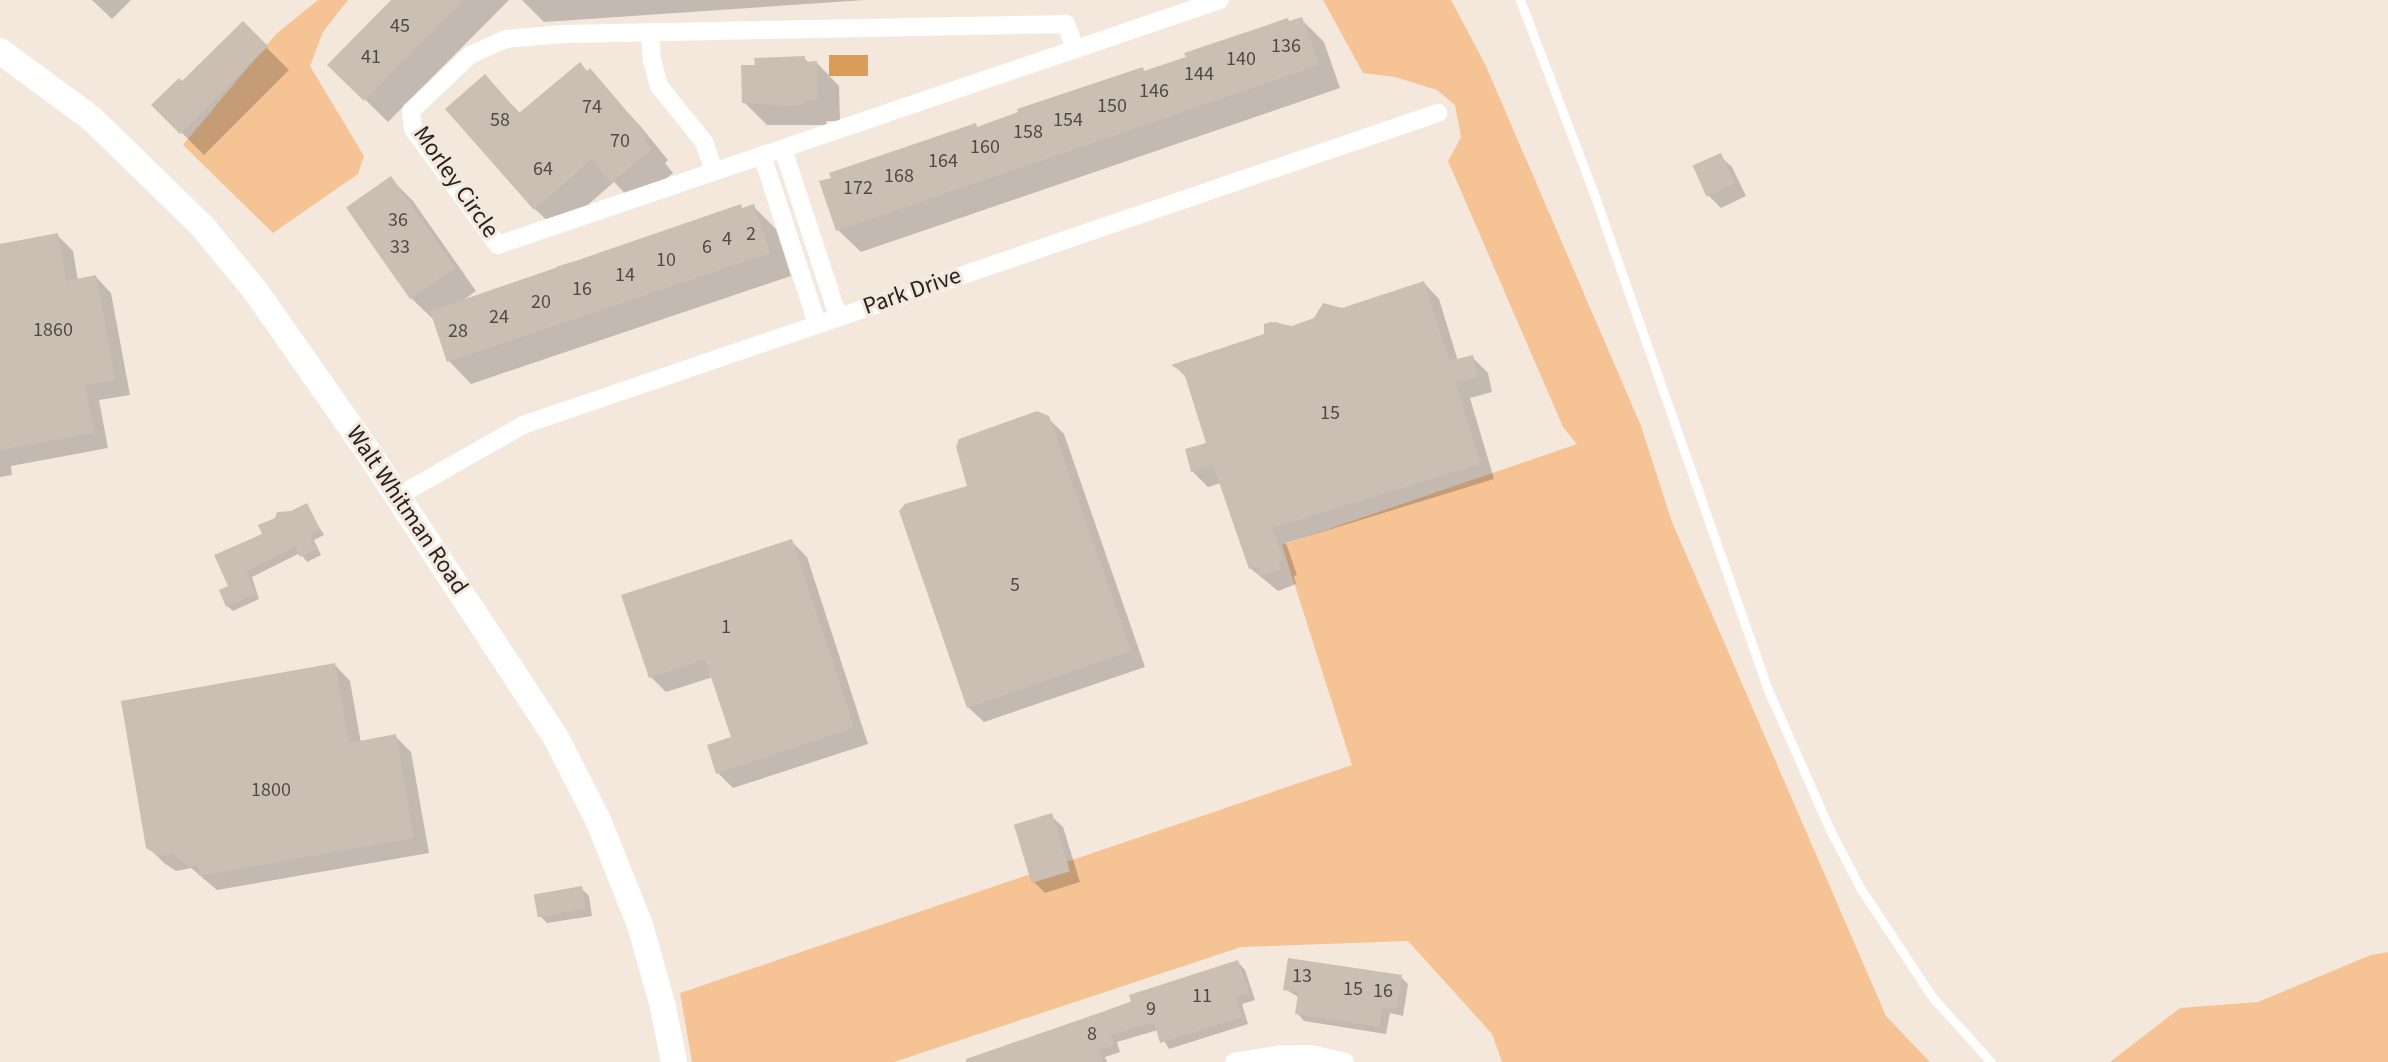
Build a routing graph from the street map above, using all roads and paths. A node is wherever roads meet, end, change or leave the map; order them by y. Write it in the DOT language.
graph roads {
  1 [pos="1220,0"];
  2 [pos="1520,0"];
  3 [pos="650,32"];
  4 [pos="1075,49"];
  5 [pos="0,51"];
  6 [pos="1438,113"];
  7 [pos="783,149"];
  8 [pos="762,155"];
  9 [pos="714,171"];
  10 [pos="838,316"];
  11 [pos="817,323"];
  12 [pos="398,496"];
  13 [pos="674,1062"];
  14 [pos="1234,1062"];
  15 [pos="1345,1062"];
  16 [pos="1991,1062"];
  1 -- 4 [label="street, Morley Circle"];
  2 -- 16 [label="lane"];
  3 -- 4 [label="street, Morley Circle"];
  3 -- 9 [label="street"];
  3 -- 9 [label="street, Morley Circle"];
  4 -- 7 [label="street, Morley Circle"];
  5 -- 12 [label="main road, Walt Whitman Road"];
  6 -- 10 [label="street, Park Drive"];
  7 -- 8 [label="street, Morley Circle"];
  7 -- 10 [label="street"];
  8 -- 9 [label="street, Morley Circle"];
  8 -- 11 [label="street"];
  10 -- 11 [label="street, Park Drive"];
  11 -- 12 [label="street, Park Drive"];
  12 -- 13 [label="main road, Walt Whitman Road"];
  14 -- 15 [label="street"];
}
